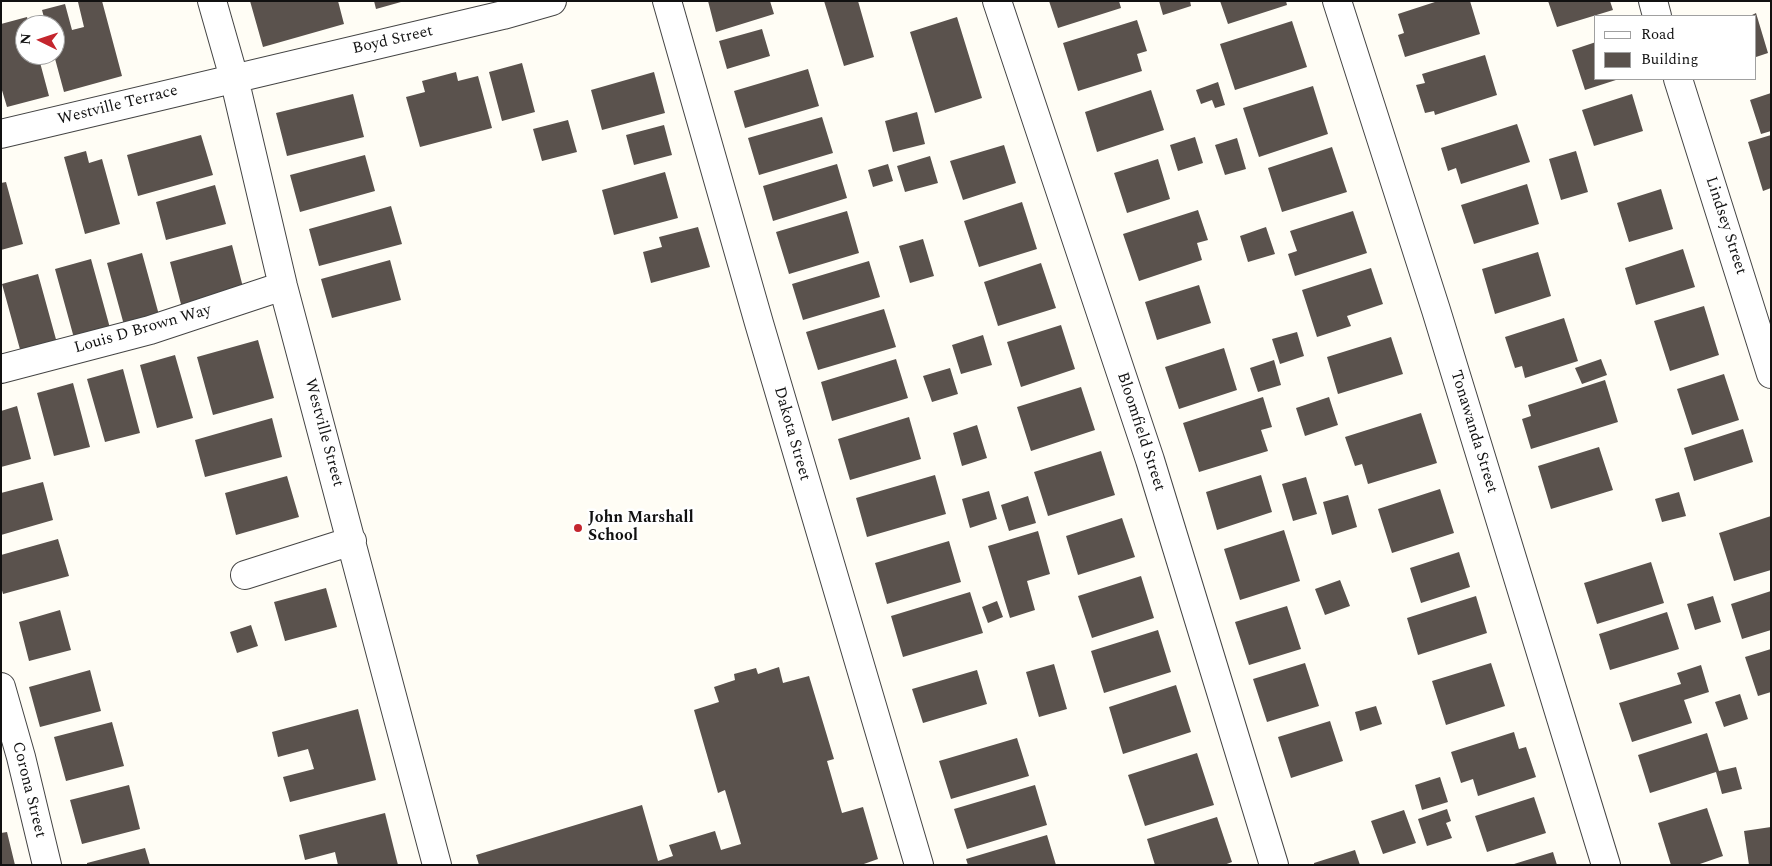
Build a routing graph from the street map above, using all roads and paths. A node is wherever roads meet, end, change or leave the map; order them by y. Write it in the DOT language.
graph roads {
  1 [pos="212,1"];
  2 [pos="552,1"];
  3 [pos="667,1"];
  4 [pos="997,1"];
  5 [pos="1337,1"];
  6 [pos="1653,1"];
  7 [pos="1658,15"];
  8 [pos="234,78"];
  9 [pos="1678,80"];
  10 [pos="1,134"];
  11 [pos="283,286"];
  12 [pos="1,370"];
  13 [pos="1771,374"];
  14 [pos="352,541"];
  15 [pos="245,575"];
  16 [pos="1,687"];
  17 [pos="46,865"];
  18 [pos="437,865"];
  19 [pos="919,865"];
  20 [pos="1274,865"];
  21 [pos="1606,865"];
  1 -- 8 [label="street, Westville Street"];
  2 -- 8 [label="street, Boyd Street"];
  3 -- 19 [label="street, Dakota Street"];
  4 -- 20 [label="street, Bloomfield Street"];
  5 -- 21 [label="street, Tonawanda Street"];
  6 -- 7 [label="street"];
  8 -- 10 [label="street, Westville Terrace"];
  8 -- 11 [label="street, Westville Street"];
  9 -- 13 [label="street, Lindsey Street"];
  11 -- 12 [label="street, Louis D Brown Way"];
  11 -- 14 [label="street, Westville Street"];
  14 -- 15 [label="street"];
  14 -- 18 [label="street, Westville Street"];
  16 -- 17 [label="street, Corona Street"];
}
